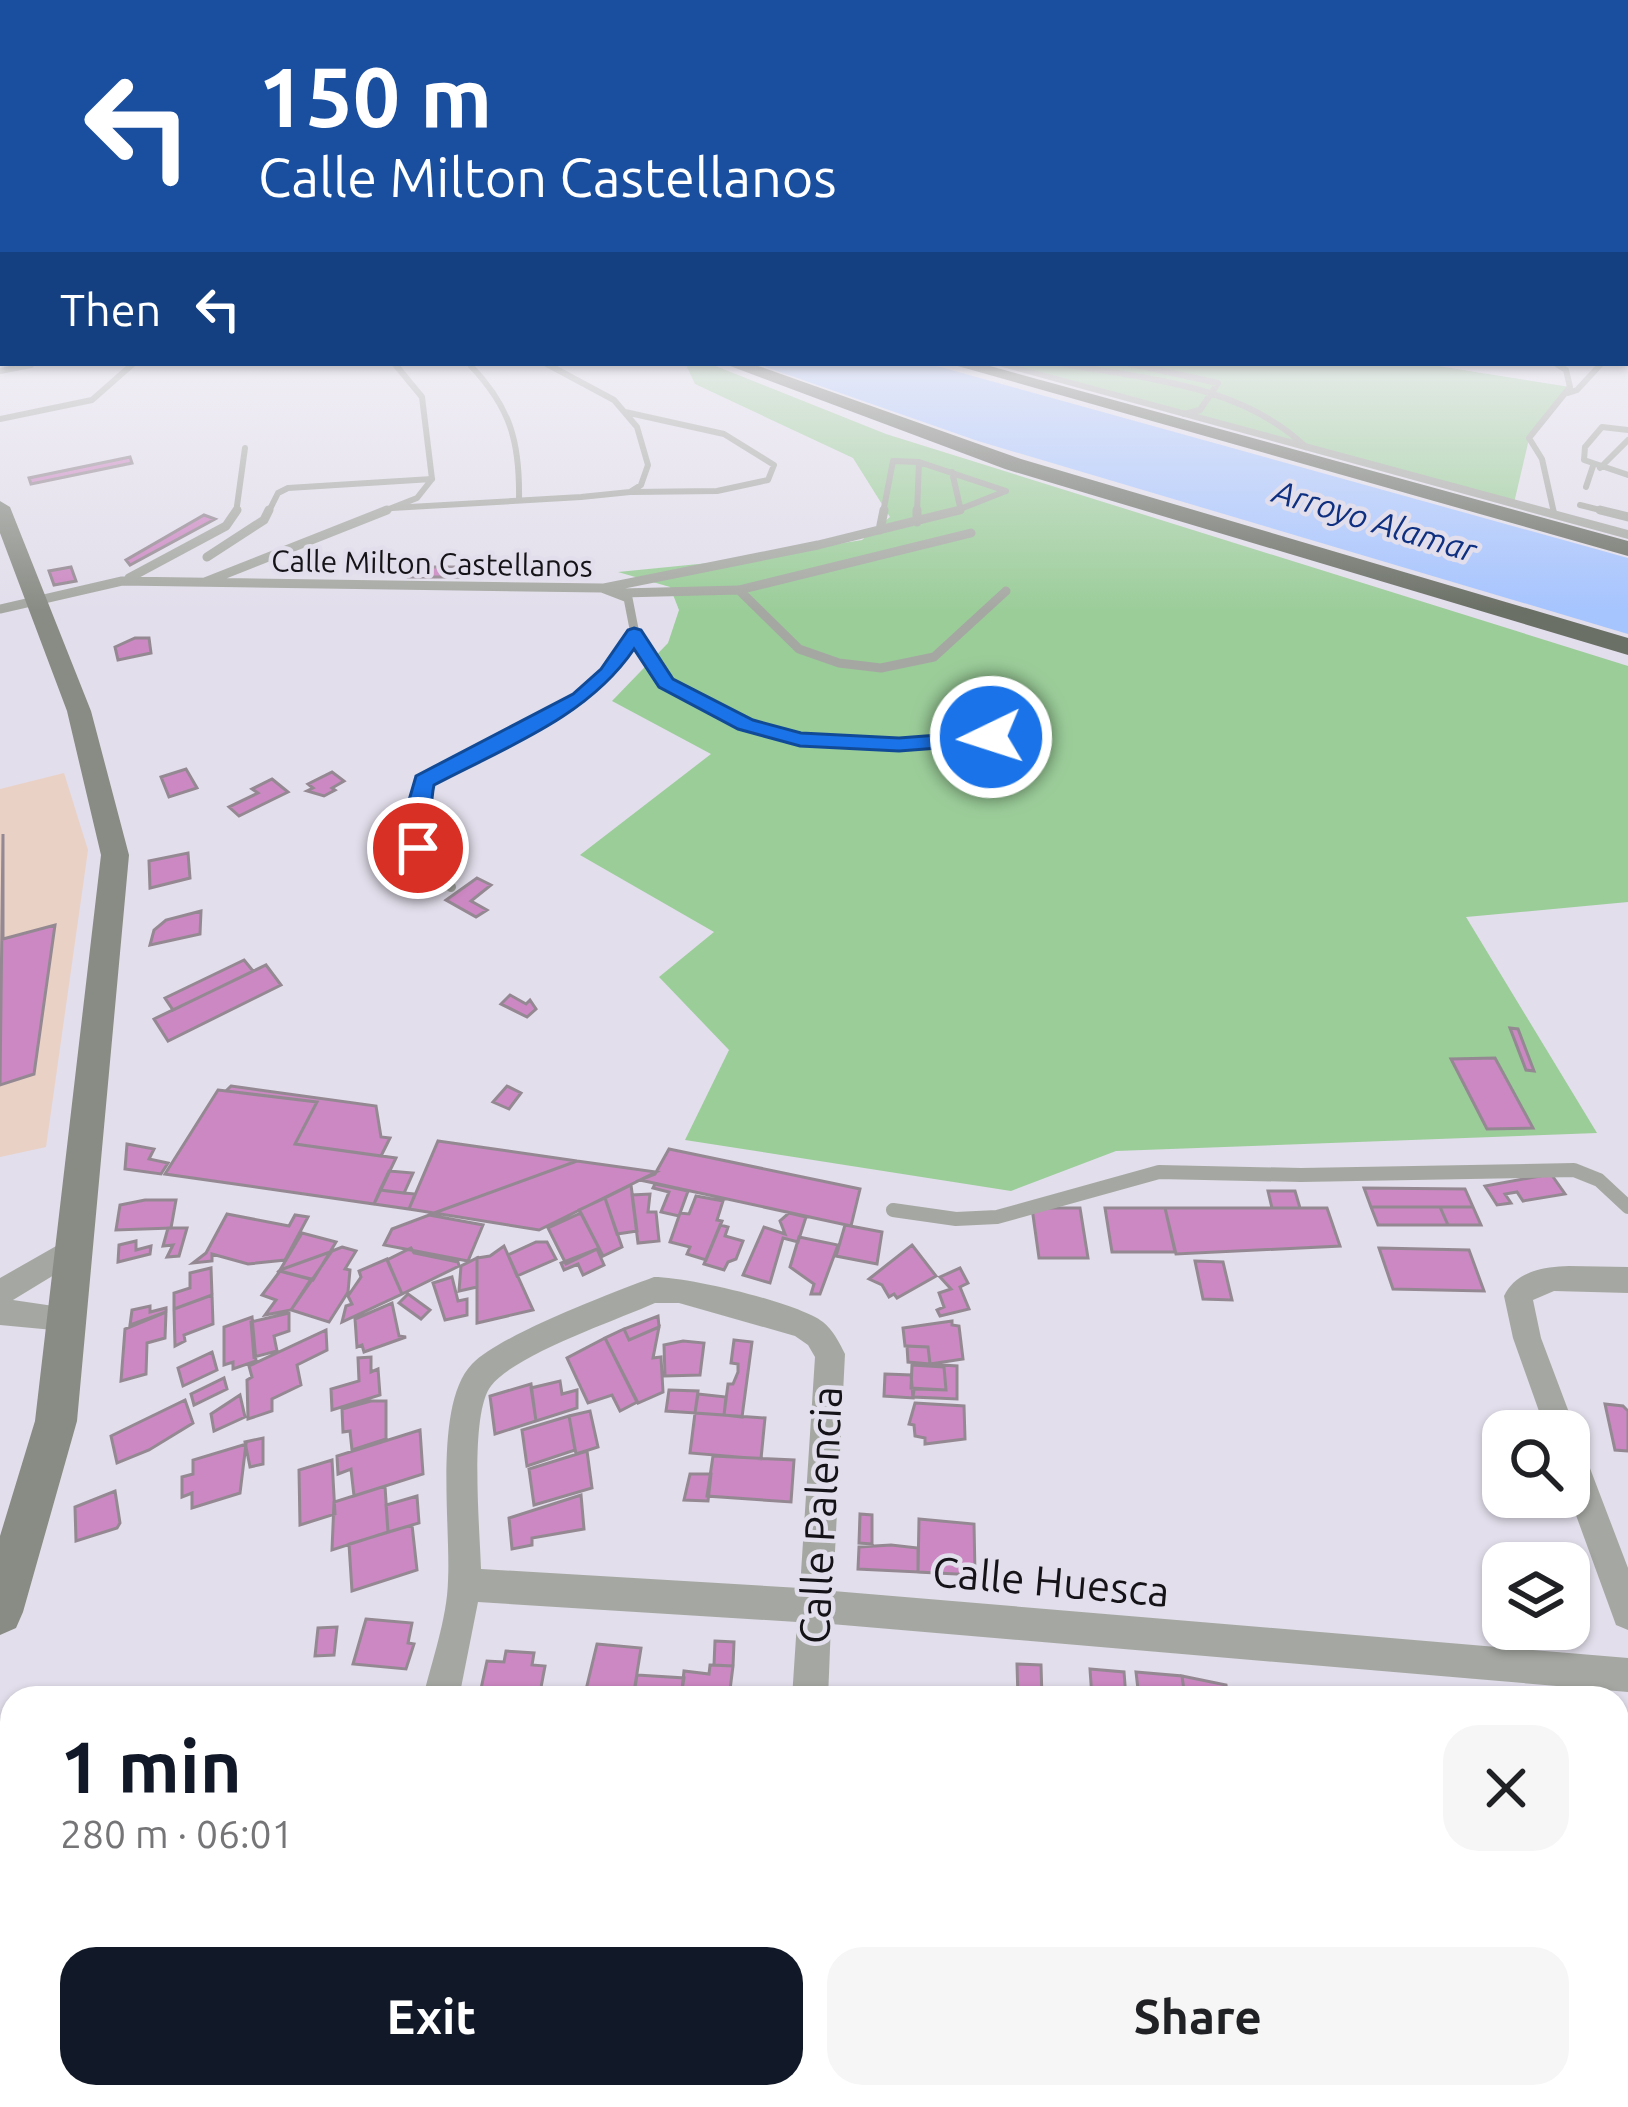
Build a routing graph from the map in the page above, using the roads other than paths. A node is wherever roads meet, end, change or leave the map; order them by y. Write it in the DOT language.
graph roads {
  1 [pos="424,414"];
  2 [pos="507,414"];
  3 [pos="626,414"];
  4 [pos="635,414"];
  5 [pos="874,414"];
  6 [pos="1153,414"];
  7 [pos="1185,414"];
  8 [pos="1271,414"];
  9 [pos="1548,414"];
  10 [pos="1628,430"];
  11 [pos="1628,440"];
  12 [pos="1306,447"];
  13 [pos="245,448"];
  14 [pos="919,462"];
  15 [pos="1596,467"];
  16 [pos="952,472"];
  17 [pos="1628,475"];
  18 [pos="432,479"];
  19 [pos="1586,487"];
  20 [pos="630,492"];
  21 [pos="519,500"];
  22 [pos="1580,506"];
  23 [pos="0,507"];
  24 [pos="392,508"];
  25 [pos="961,511"];
  26 [pos="1554,513"];
  27 [pos="1628,517"];
  28 [pos="917,522"];
  29 [pos="880,530"];
  30 [pos="971,533"];
  31 [pos="1628,535"];
  32 [pos="1628,549"];
  33 [pos="207,556"];
  34 [pos="122,581"];
  35 [pos="198,584"];
  36 [pos="602,588"];
  37 [pos="739,590"];
  38 [pos="1006,591"];
  39 [pos="615,593"];
  40 [pos="34,601"];
  41 [pos="0,609"];
  42 [pos="634,634"];
  43 [pos="1628,647"];
  44 [pos="991,737"];
  45 [pos="451,887"];
  46 [pos="1628,1207"];
  47 [pos="892,1210"];
  48 [pos="72,1249"];
  49 [pos="1628,1280"];
  50 [pos="11,1299"];
  51 [pos="64,1318"];
  52 [pos="1553,1410"];
  53 [pos="1590,1510"];
  54 [pos="465,1586"];
  55 [pos="815,1606"];
  56 [pos="0,1612"];
  57 [pos="1628,1613"];
  58 [pos="1628,1675"];
  59 [pos="443,1686"];
  60 [pos="811,1686"];
  1 -- 18 [label="lane"];
  2 -- 21 [label="lane"];
  3 -- 20 [label="lane"];
  4 -- 20 [label="lane"];
  5 -- 43 [label="highway"];
  6 -- 32 [label="highway"];
  7 -- 12 [label="street"];
  8 -- 12 [label="lane"];
  9 -- 26 [label="lane"];
  10 -- 15 [label="lane"];
  11 -- 15 [label="lane"];
  12 -- 26 [label="street"];
  13 -- 34 [label="lane"];
  14 -- 16 [label="lane"];
  14 -- 28 [label="lane"];
  14 -- 29 [label="lane"];
  15 -- 17 [label="lane"];
  15 -- 19 [label="lane"];
  16 -- 25 [label="lane"];
  16 -- 25 [label="lane"];
  18 -- 24 [label="lane"];
  18 -- 33 [label="lane"];
  20 -- 21 [label="lane"];
  21 -- 24 [label="lane"];
  22 -- 27 [label="lane"];
  23 -- 40 [label="main road"];
  24 -- 35 [label="lane"];
  25 -- 28 [label="lane"];
  26 -- 31 [label="street"];
  28 -- 29 [label="lane"];
  29 -- 36 [label="lane"];
  30 -- 37 [label="lane"];
  34 -- 35 [label="lane, Calle Milton Castellanos"];
  34 -- 40 [label="lane, Calle Milton Castellanos"];
  35 -- 36 [label="lane, Calle Milton Castellanos"];
  36 -- 39 [label="lane, Calle Milton Castellanos"];
  37 -- 38 [label="lane"];
  37 -- 39 [label="lane"];
  39 -- 42 [label="lane, Calle Milton Castellanos"];
  40 -- 41 [label="lane, Calle Milton Castellanos"];
  40 -- 48 [label="main road"];
  42 -- 44 [label="lane"];
  42 -- 45 [label="lane"];
  46 -- 47 [label="lane"];
  48 -- 50 [label="street"];
  48 -- 51 [label="main road"];
  49 -- 52 [label="street"];
  50 -- 51 [label="street"];
  51 -- 56 [label="main road"];
  53 -- 57 [label="street"];
  54 -- 55 [label="street, Calle Huesca"];
  54 -- 55 [label="street, Calle Palencia"];
  54 -- 59 [label="street"];
  55 -- 58 [label="street, Calle Huesca"];
  55 -- 60 [label="street, Calle Palencia"];
}
